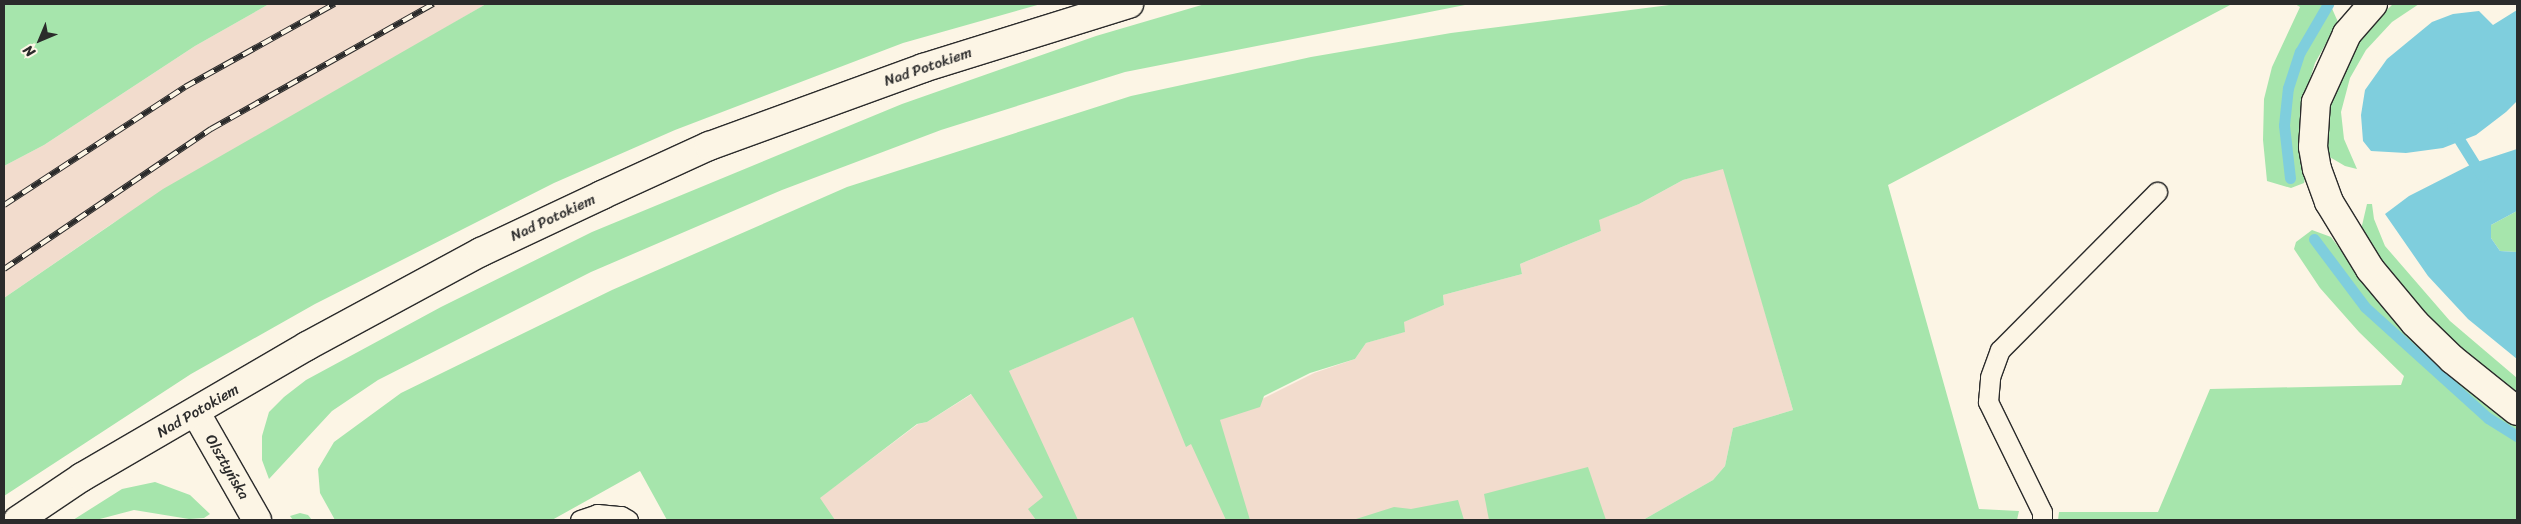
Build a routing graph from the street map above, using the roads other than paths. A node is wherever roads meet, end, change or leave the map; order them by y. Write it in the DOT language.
graph roads {
  1 [pos="1129,4"];
  2 [pos="2373,4"];
  3 [pos="2157,192"];
  4 [pos="2517,411"];
  5 [pos="196,413"];
  6 [pos="18,520"];
  7 [pos="257,520"];
  8 [pos="580,520"];
  9 [pos="628,520"];
  10 [pos="2042,520"];
  1 -- 5 [label="main road, Nad Potokiem"];
  2 -- 4 [label="main road"];
  3 -- 10 [label="lane"];
  5 -- 6 [label="main road, Nad Potokiem"];
  5 -- 7 [label="main road, Olsztyńska"];
  8 -- 9 [label="lane"];
}
